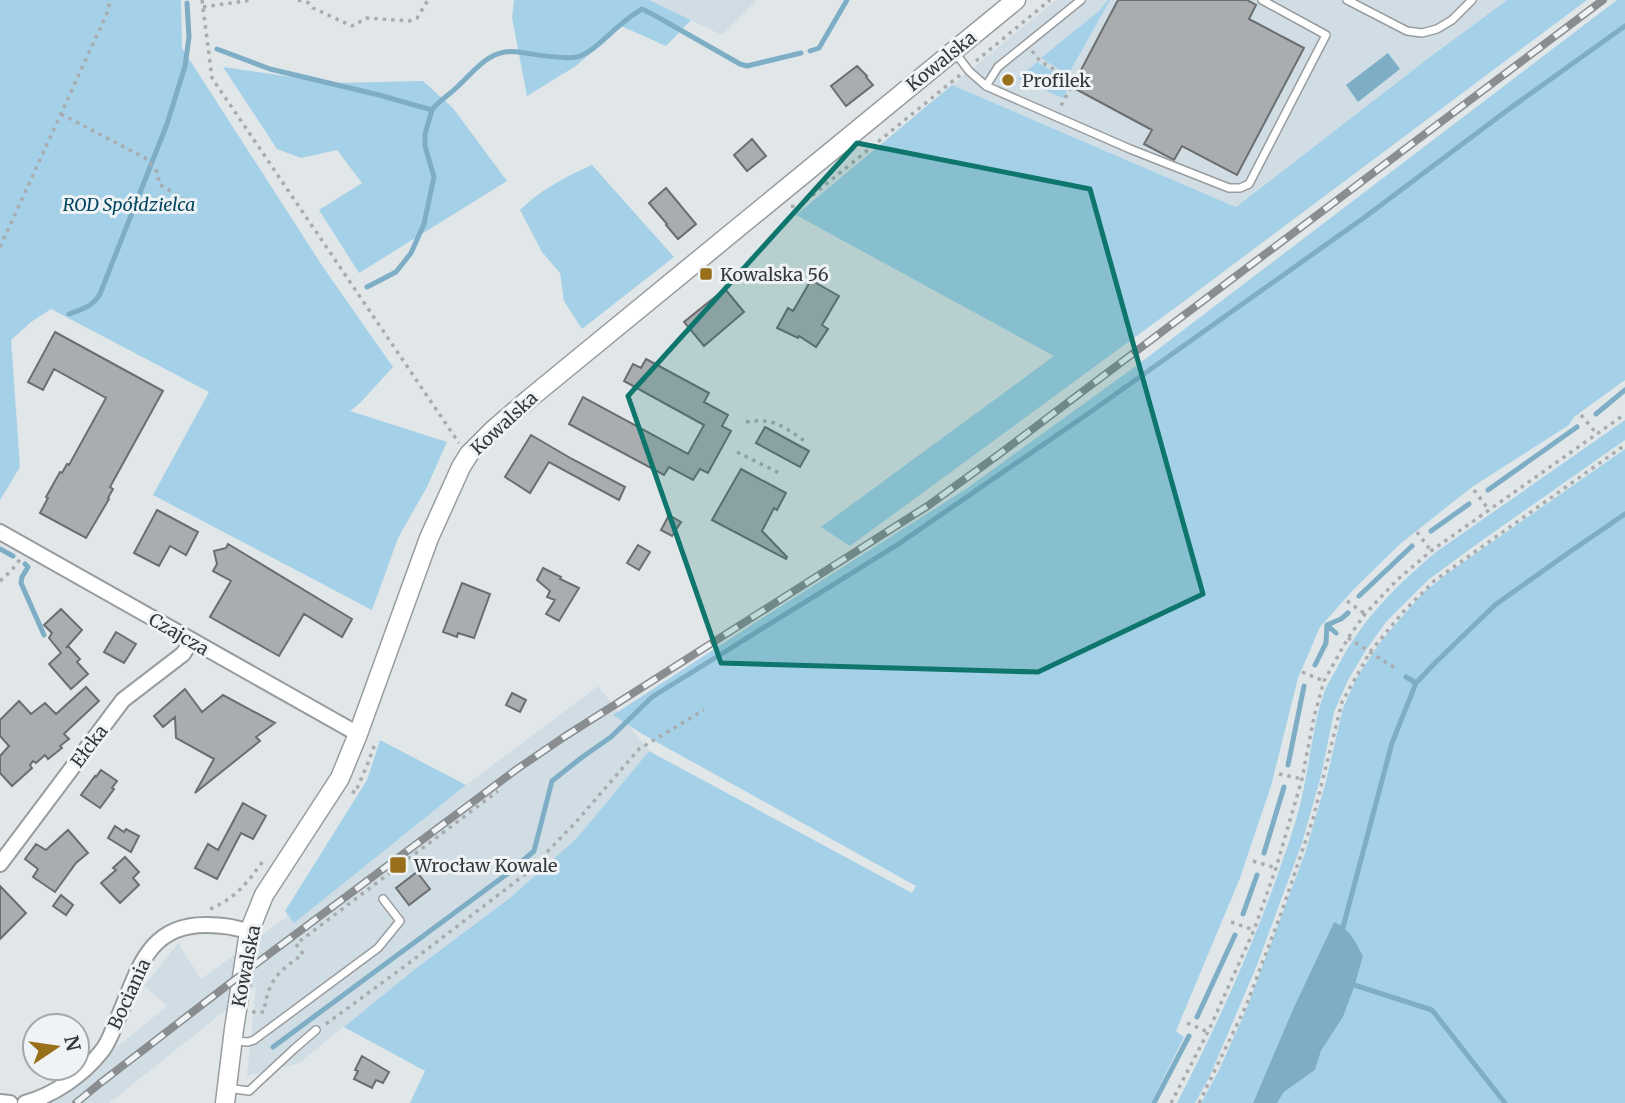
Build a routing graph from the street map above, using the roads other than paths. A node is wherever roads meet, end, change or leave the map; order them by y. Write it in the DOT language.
graph roads {
  1 [pos="1016,0"];
  2 [pos="1081,0"];
  3 [pos="1262,0"];
  4 [pos="1347,0"];
  5 [pos="1472,0"];
  6 [pos="954,51"];
  7 [pos="986,86"];
  8 [pos="0,532"];
  9 [pos="191,641"];
  10 [pos="358,734"];
  11 [pos="0,864"];
  12 [pos="383,899"];
  13 [pos="249,932"];
  14 [pos="316,1030"];
  15 [pos="233,1041"];
  16 [pos="226,1096"];
  17 [pos="0,1101"];
  18 [pos="10,1103"];
  19 [pos="25,1103"];
  1 -- 6 [label="street, Kowalska"];
  2 -- 7 [label="lane"];
  3 -- 7 [label="lane"];
  4 -- 5 [label="lane"];
  6 -- 7 [label="lane"];
  6 -- 10 [label="street, Kowalska"];
  8 -- 9 [label="street, Czajcza"];
  9 -- 10 [label="street, Czajcza"];
  9 -- 11 [label="street, Ełcka"];
  10 -- 13 [label="street, Kowalska"];
  12 -- 15 [label="lane"];
  13 -- 15 [label="street, Kowalska"];
  13 -- 19 [label="street, Bociania"];
  14 -- 16 [label="lane"];
  15 -- 16 [label="street, Kowalska"];
  17 -- 18 [label="street"];
}
